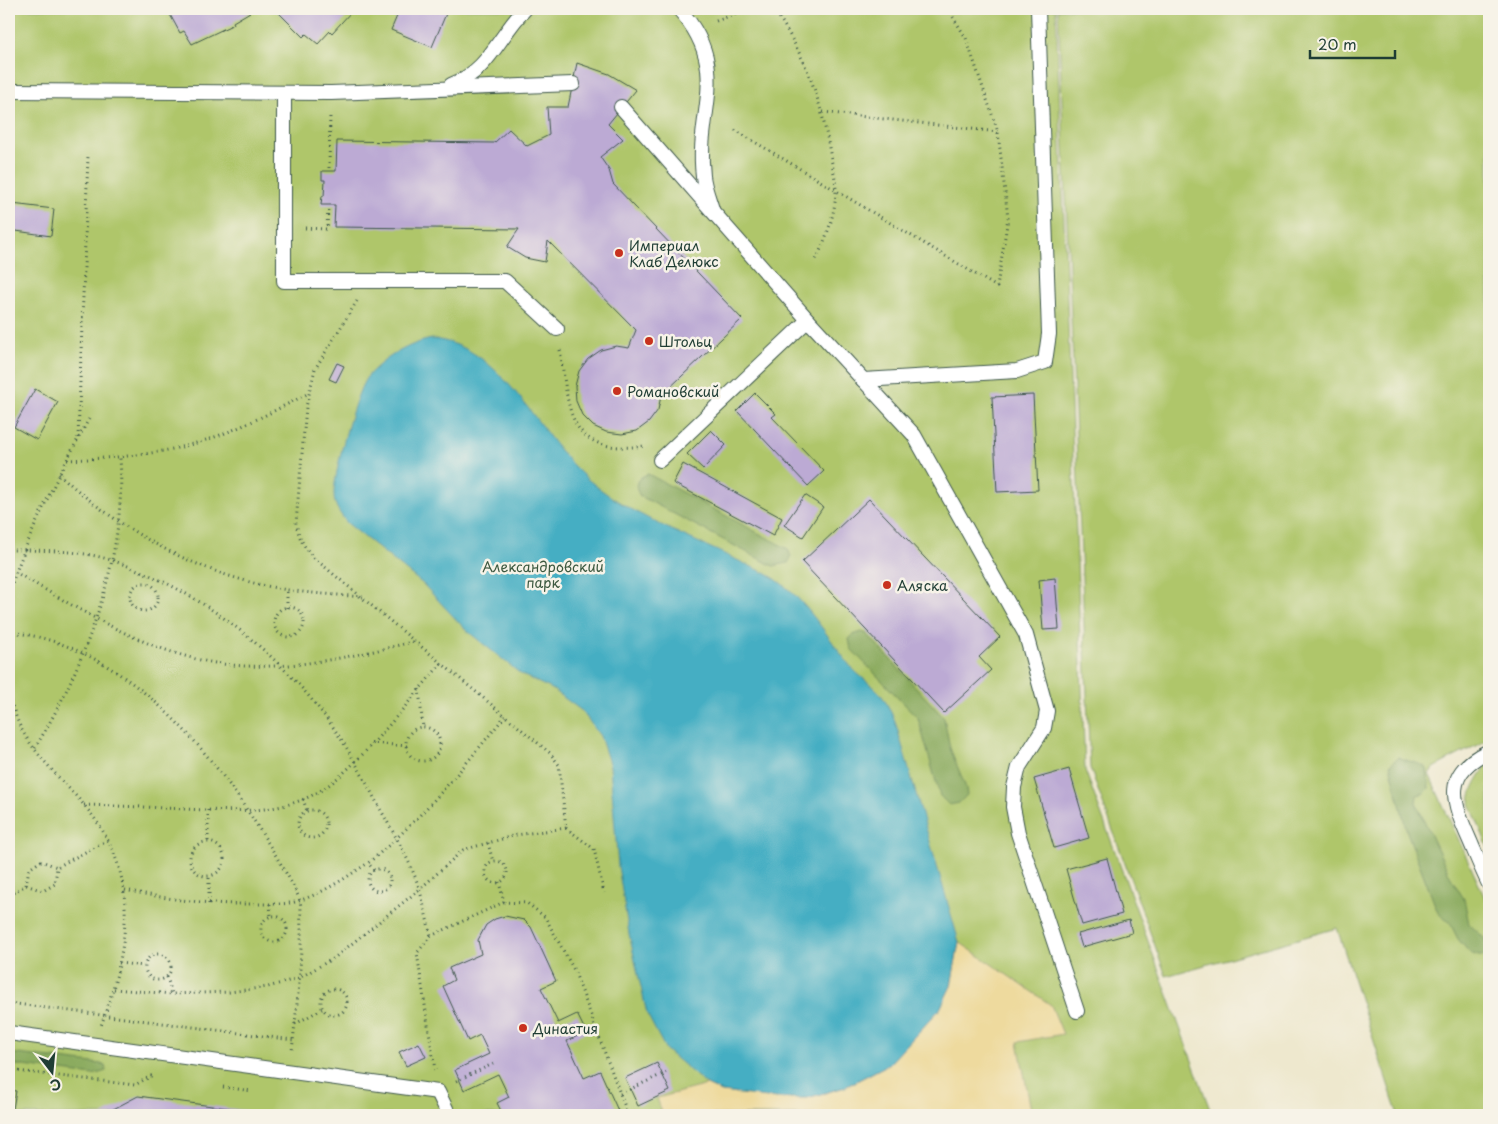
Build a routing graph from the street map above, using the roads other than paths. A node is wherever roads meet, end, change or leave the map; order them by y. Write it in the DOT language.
graph roads {
  1 [pos="525,9"];
  2 [pos="679,9"];
  3 [pos="1038,9"];
  4 [pos="573,84"];
  5 [pos="440,90"];
  6 [pos="9,91"];
  7 [pos="284,93"];
  8 [pos="621,107"];
  9 [pos="714,215"];
  10 [pos="808,320"];
  11 [pos="557,329"];
  12 [pos="863,380"];
  13 [pos="660,460"];
  14 [pos="1489,751"];
  15 [pos="1489,884"];
  16 [pos="1077,1011"];
  17 [pos="9,1033"];
  18 [pos="449,1115"];
  1 -- 5 [label="lane"];
  2 -- 9 [label="lane"];
  3 -- 12 [label="lane"];
  4 -- 5 [label="lane"];
  5 -- 7 [label="lane"];
  6 -- 7 [label="lane"];
  7 -- 11 [label="lane"];
  8 -- 9 [label="lane"];
  9 -- 10 [label="lane"];
  10 -- 12 [label="lane"];
  10 -- 13 [label="lane"];
  12 -- 16 [label="lane"];
  14 -- 15 [label="lane"];
  17 -- 18 [label="lane"];
}
